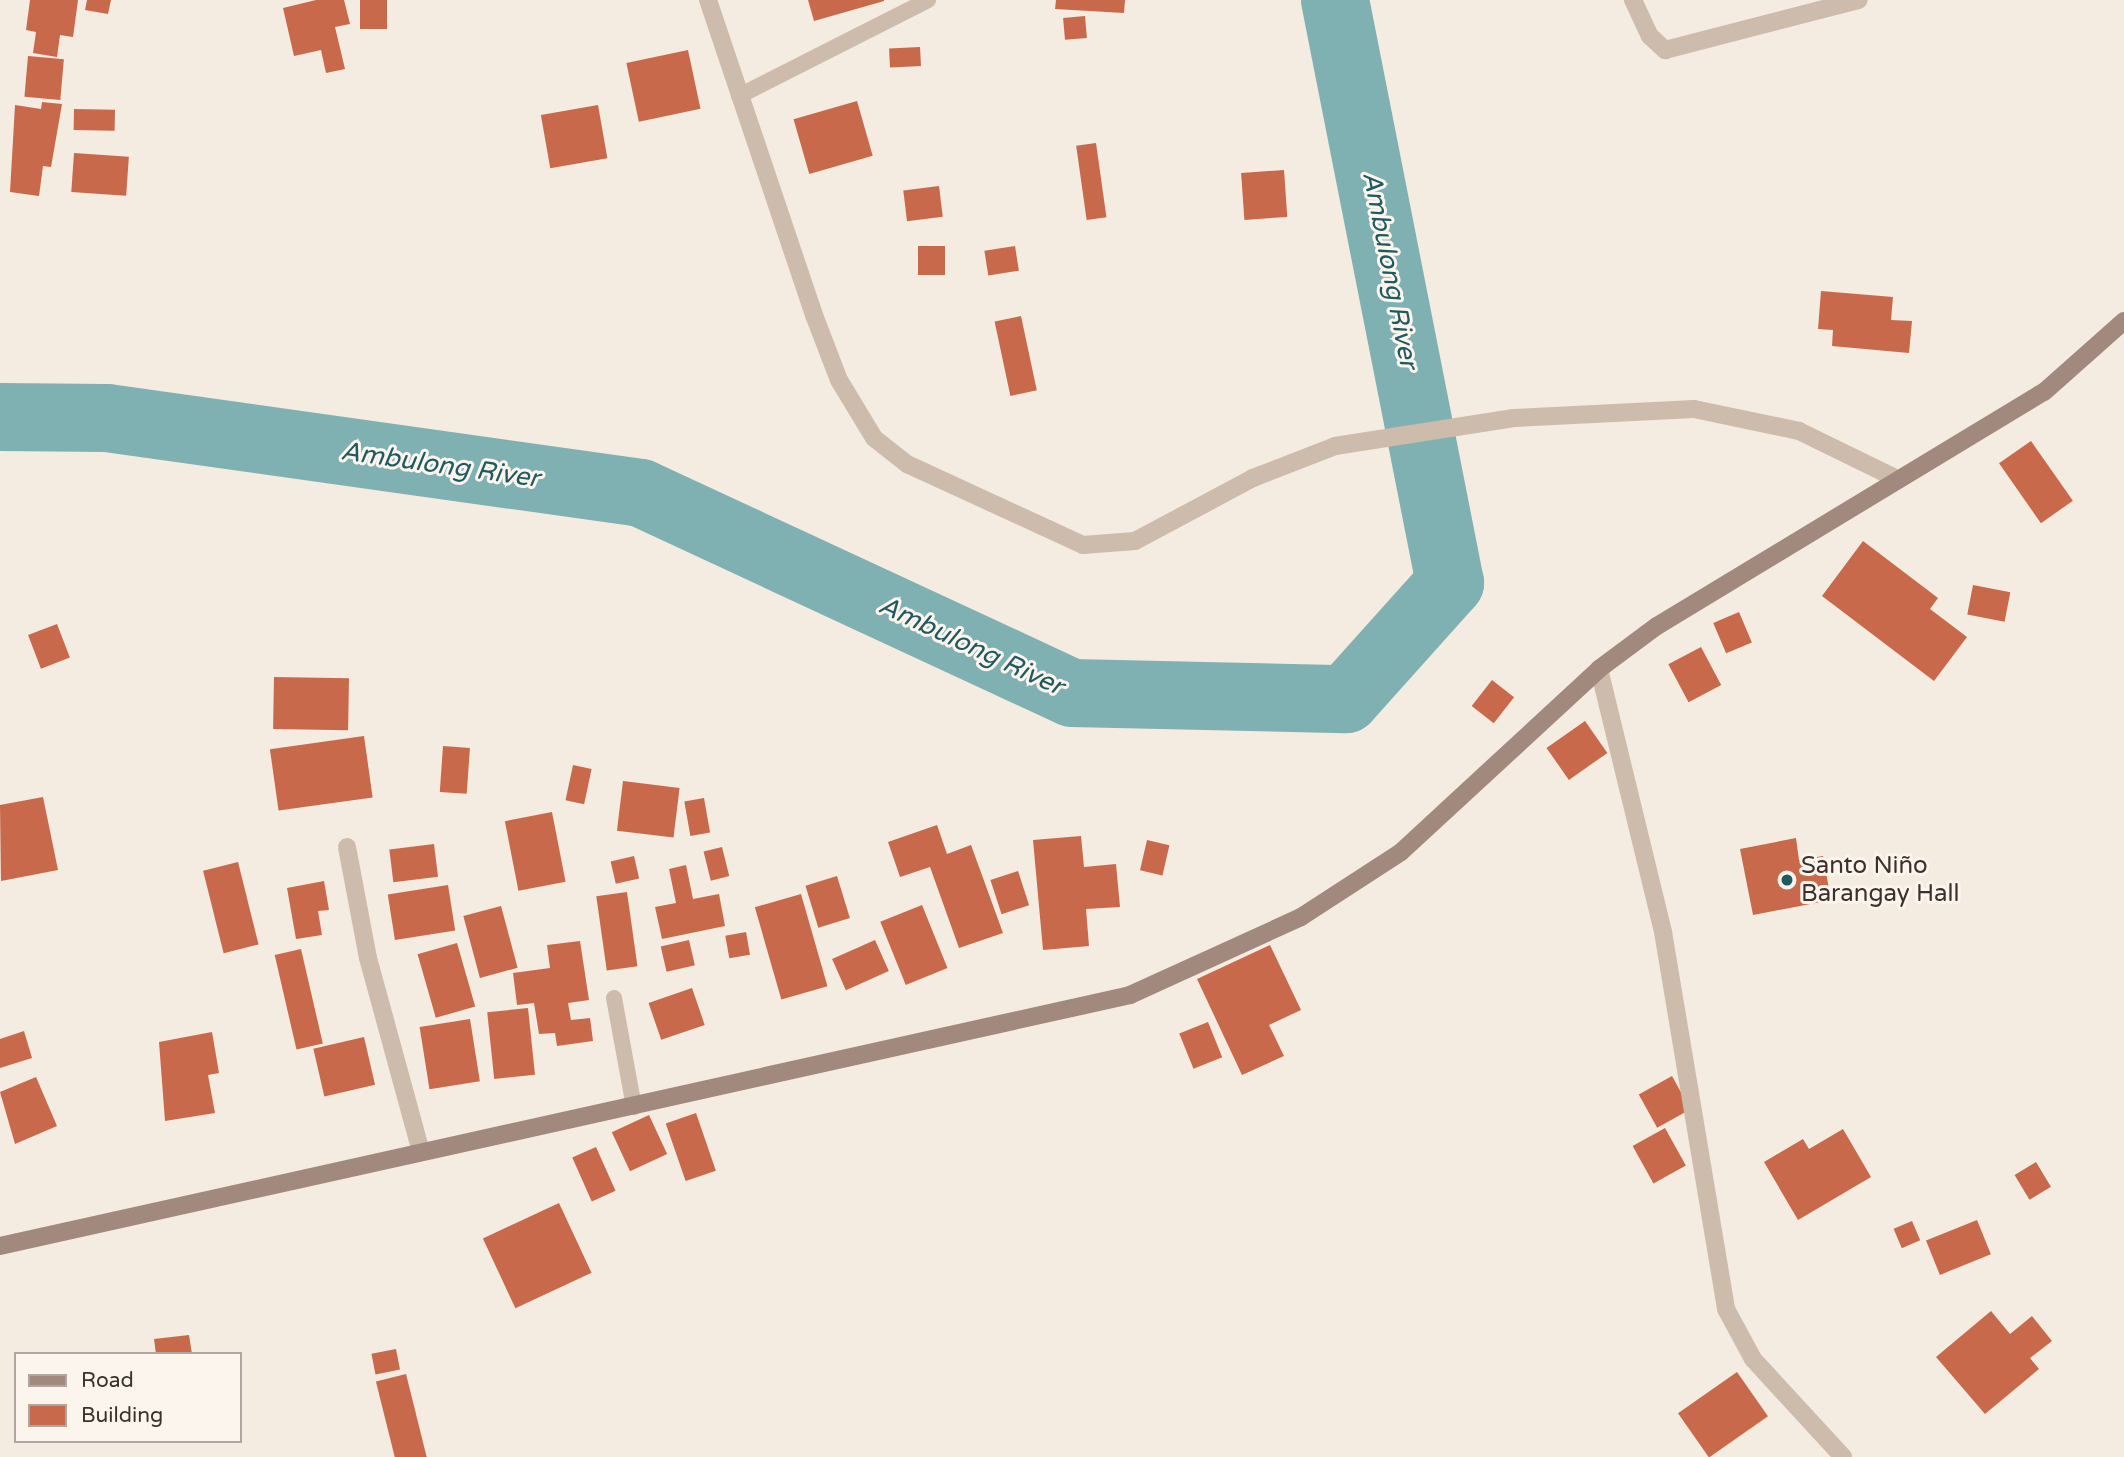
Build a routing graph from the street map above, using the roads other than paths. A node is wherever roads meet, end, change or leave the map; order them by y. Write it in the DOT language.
graph roads {
  1 [pos="708,0"];
  2 [pos="928,0"];
  3 [pos="1633,0"];
  4 [pos="1859,0"];
  5 [pos="739,96"];
  6 [pos="2124,321"];
  7 [pos="1898,479"];
  8 [pos="1599,670"];
  9 [pos="347,847"];
  10 [pos="614,998"];
  11 [pos="634,1107"];
  12 [pos="420,1148"];
  13 [pos="0,1246"];
  14 [pos="1843,1457"];
  1 -- 5 [label="street"];
  2 -- 5 [label="lane"];
  3 -- 4 [label="street"];
  5 -- 7 [label="street"];
  6 -- 7 [label="street"];
  7 -- 8 [label="street"];
  8 -- 11 [label="street"];
  8 -- 14 [label="street"];
  9 -- 12 [label="street"];
  10 -- 11 [label="lane"];
  11 -- 12 [label="street"];
  12 -- 13 [label="street"];
}
